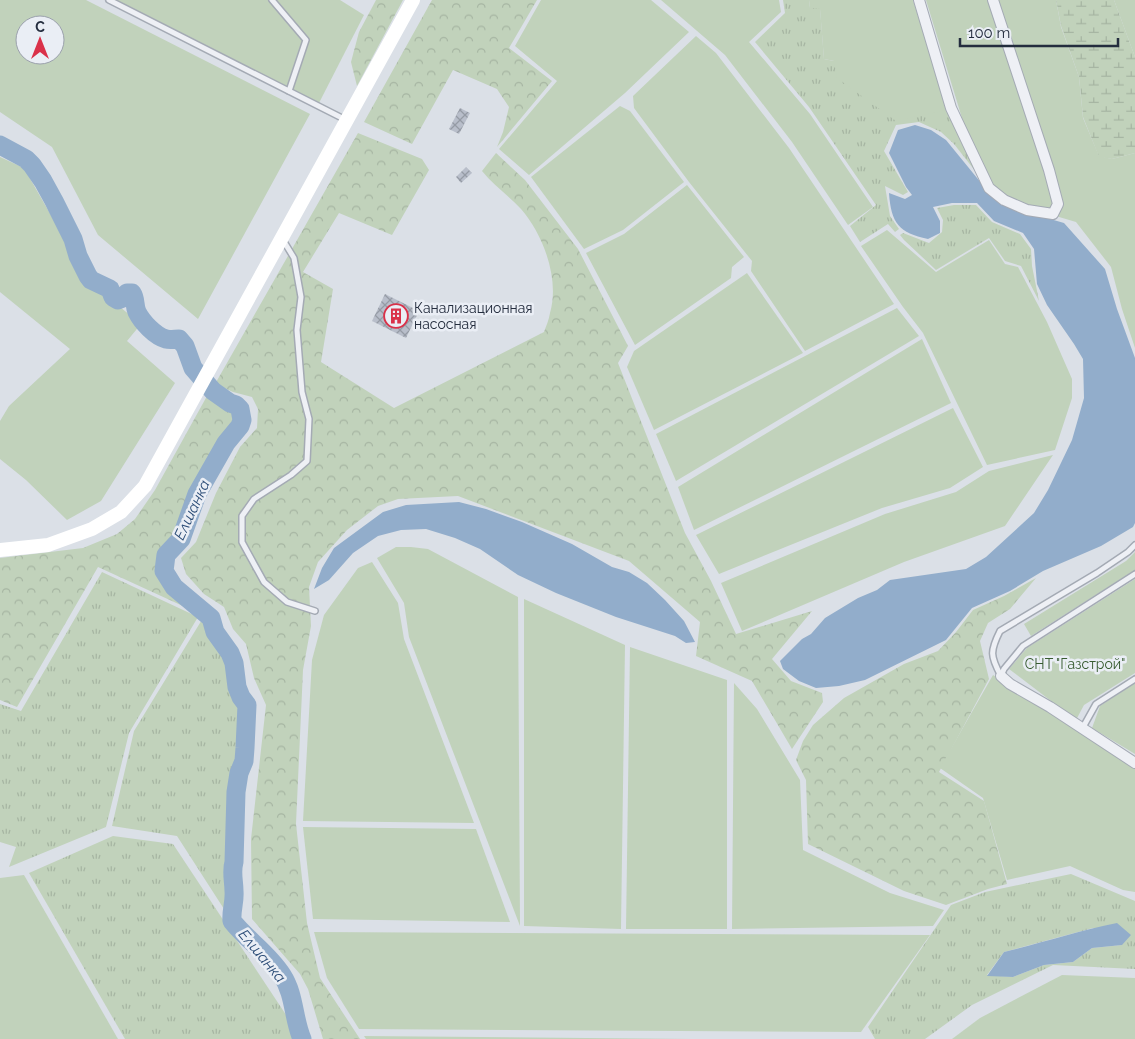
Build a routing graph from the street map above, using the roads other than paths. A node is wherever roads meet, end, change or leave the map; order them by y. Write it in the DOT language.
graph roads {
  1 [pos="109,0"];
  2 [pos="272,0"];
  3 [pos="413,0"];
  4 [pos="919,0"];
  5 [pos="993,0"];
  6 [pos="289,91"];
  7 [pos="347,120"];
  8 [pos="282,238"];
  9 [pos="1135,545"];
  10 [pos="0,550"];
  11 [pos="1135,574"];
  12 [pos="315,611"];
  13 [pos="1001,676"];
  14 [pos="1135,679"];
  15 [pos="1082,729"];
  16 [pos="1135,762"];
  1 -- 6 [label="lane"];
  2 -- 6 [label="lane"];
  3 -- 7 [label="main road"];
  4 -- 5 [label="street"];
  6 -- 7 [label="lane"];
  7 -- 8 [label="main road"];
  8 -- 10 [label="main road"];
  8 -- 12 [label="lane"];
  9 -- 13 [label="lane"];
  11 -- 13 [label="lane"];
  13 -- 15 [label="street"];
  14 -- 15 [label="lane"];
  15 -- 16 [label="street"];
}
